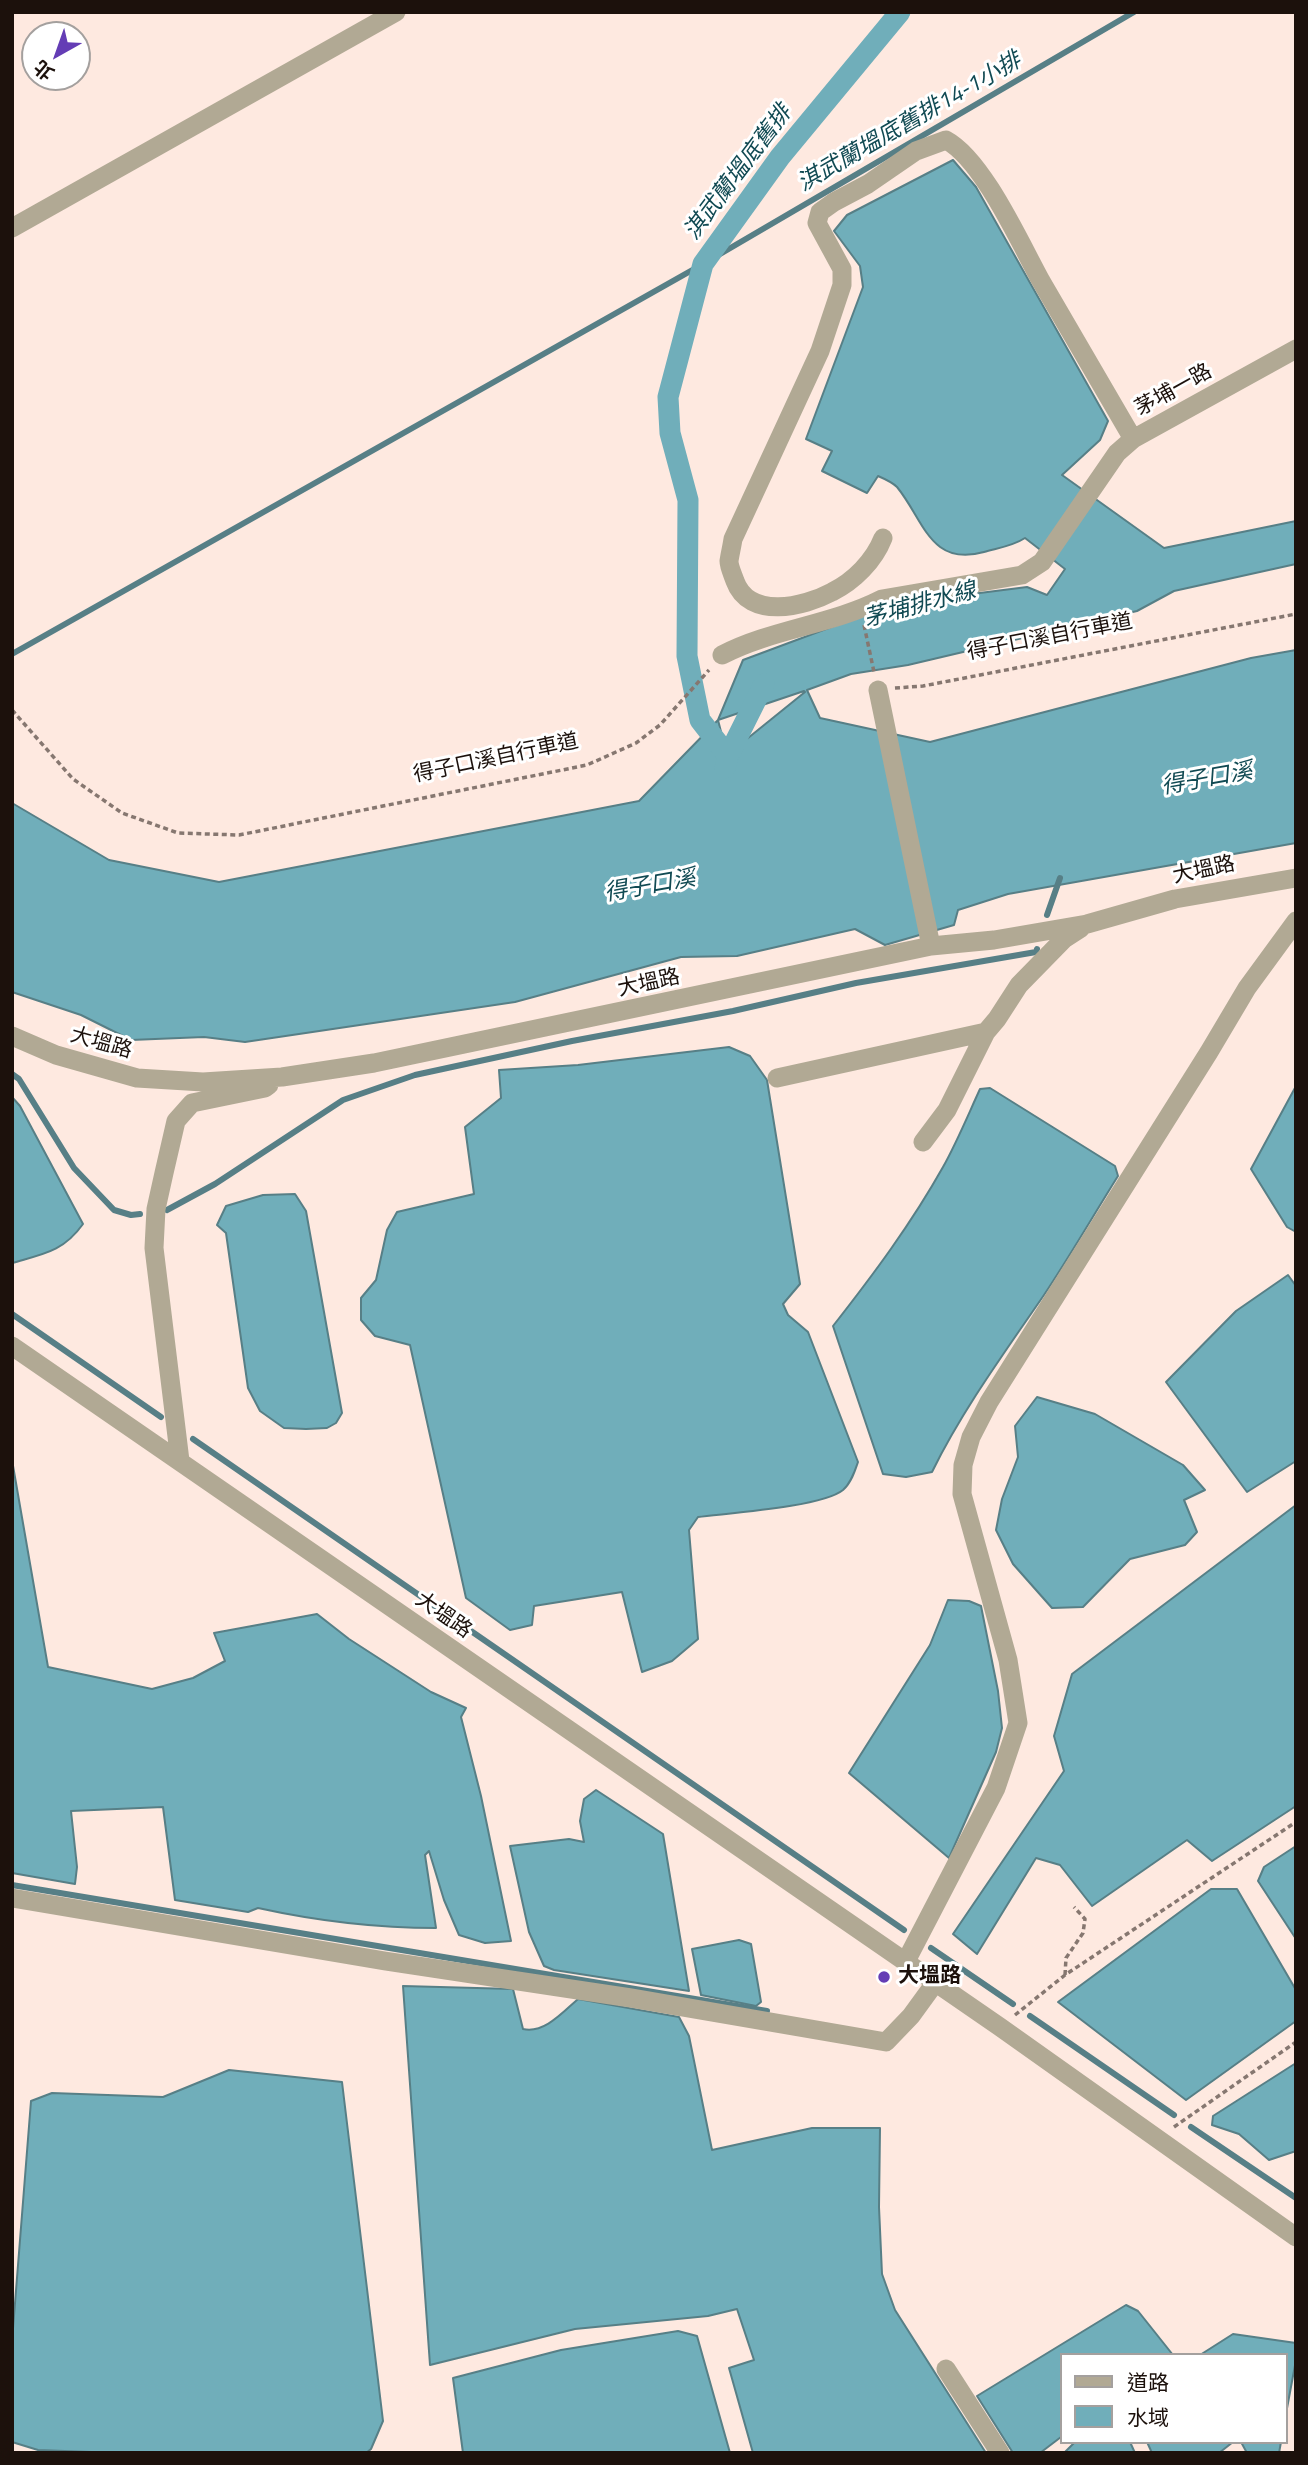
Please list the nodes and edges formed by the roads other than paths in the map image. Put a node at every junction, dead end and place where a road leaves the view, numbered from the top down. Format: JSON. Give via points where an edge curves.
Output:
{"nodes":[{"id":1,"x":396,"y":12,"type":"edge"},
{"id":2,"x":12,"y":228,"type":"edge"},
{"id":3,"x":1296,"y":349,"type":"edge"},
{"id":4,"x":1133,"y":439,"type":"junction"},
{"id":5,"x":883,"y":538,"type":"dead end"},
{"id":6,"x":722,"y":655,"type":"road end"},
{"id":7,"x":878,"y":690,"type":"road end"},
{"id":8,"x":1296,"y":878,"type":"edge"},
{"id":9,"x":1296,"y":921,"type":"edge"},
{"id":10,"x":1087,"y":924,"type":"junction"},
{"id":11,"x":931,"y":946,"type":"junction"},
{"id":12,"x":986,"y":1032,"type":"junction"},
{"id":13,"x":12,"y":1036,"type":"edge"},
{"id":14,"x":282,"y":1077,"type":"junction"},
{"id":15,"x":777,"y":1078,"type":"dead end"},
{"id":16,"x":923,"y":1142,"type":"dead end"},
{"id":17,"x":12,"y":1346,"type":"edge"},
{"id":18,"x":180,"y":1461,"type":"junction"},
{"id":19,"x":12,"y":1898,"type":"edge"},
{"id":20,"x":905,"y":1963,"type":"junction"},
{"id":21,"x":935,"y":1983,"type":"junction"},
{"id":22,"x":1296,"y":2237,"type":"edge"},
{"id":23,"x":946,"y":2369,"type":"dead end"},
{"id":24,"x":1000,"y":2453,"type":"edge"}],
"edges":[{"from":1,"to":2,"type":"street"},
{"from":3,"to":4,"type":"street","name":"茅埔一路"},
{"from":4,"to":5,"type":"street","via":[[972,163],[946,140],[916,151],[820,212],[817,223],[842,269],[842,285],[820,351],[733,539],[729,563],[738,590],[753,601],[771,607],[790,606],[842,585],[869,563]]},
{"from":4,"to":6,"type":"street","name":"茅埔一路","via":[[1117,453],[1042,562],[1022,575],[882,599]]},
{"from":7,"to":11,"type":"street"},
{"from":8,"to":10,"type":"street","name":"大塭路","via":[[1175,899]]},
{"from":9,"to":20,"type":"street","via":[[1247,988],[971,1437],[963,1465],[962,1494],[1008,1660],[1018,1723],[996,1788]]},
{"from":10,"to":11,"type":"street","name":"大塭路"},
{"from":10,"to":12,"type":"street","via":[[1064,939],[1019,985]]},
{"from":11,"to":14,"type":"street","name":"大塭路","via":[[374,1063]]},
{"from":12,"to":15,"type":"street"},
{"from":12,"to":16,"type":"street","via":[[947,1110]]},
{"from":13,"to":14,"type":"street","name":"大塭路","via":[[56,1055],[137,1077],[203,1082]]},
{"from":14,"to":18,"type":"street","via":[[265,1088],[192,1103],[176,1121],[156,1209],[154,1248]]},
{"from":17,"to":18,"type":"street","name":"大塭路"},
{"from":18,"to":20,"type":"street","name":"大塭路"},
{"from":19,"to":21,"type":"street","via":[[886,2042]]},
{"from":20,"to":21,"type":"street","name":"大塭路"},
{"from":21,"to":22,"type":"street","name":"大塭路"},
{"from":23,"to":24,"type":"street"}]}
